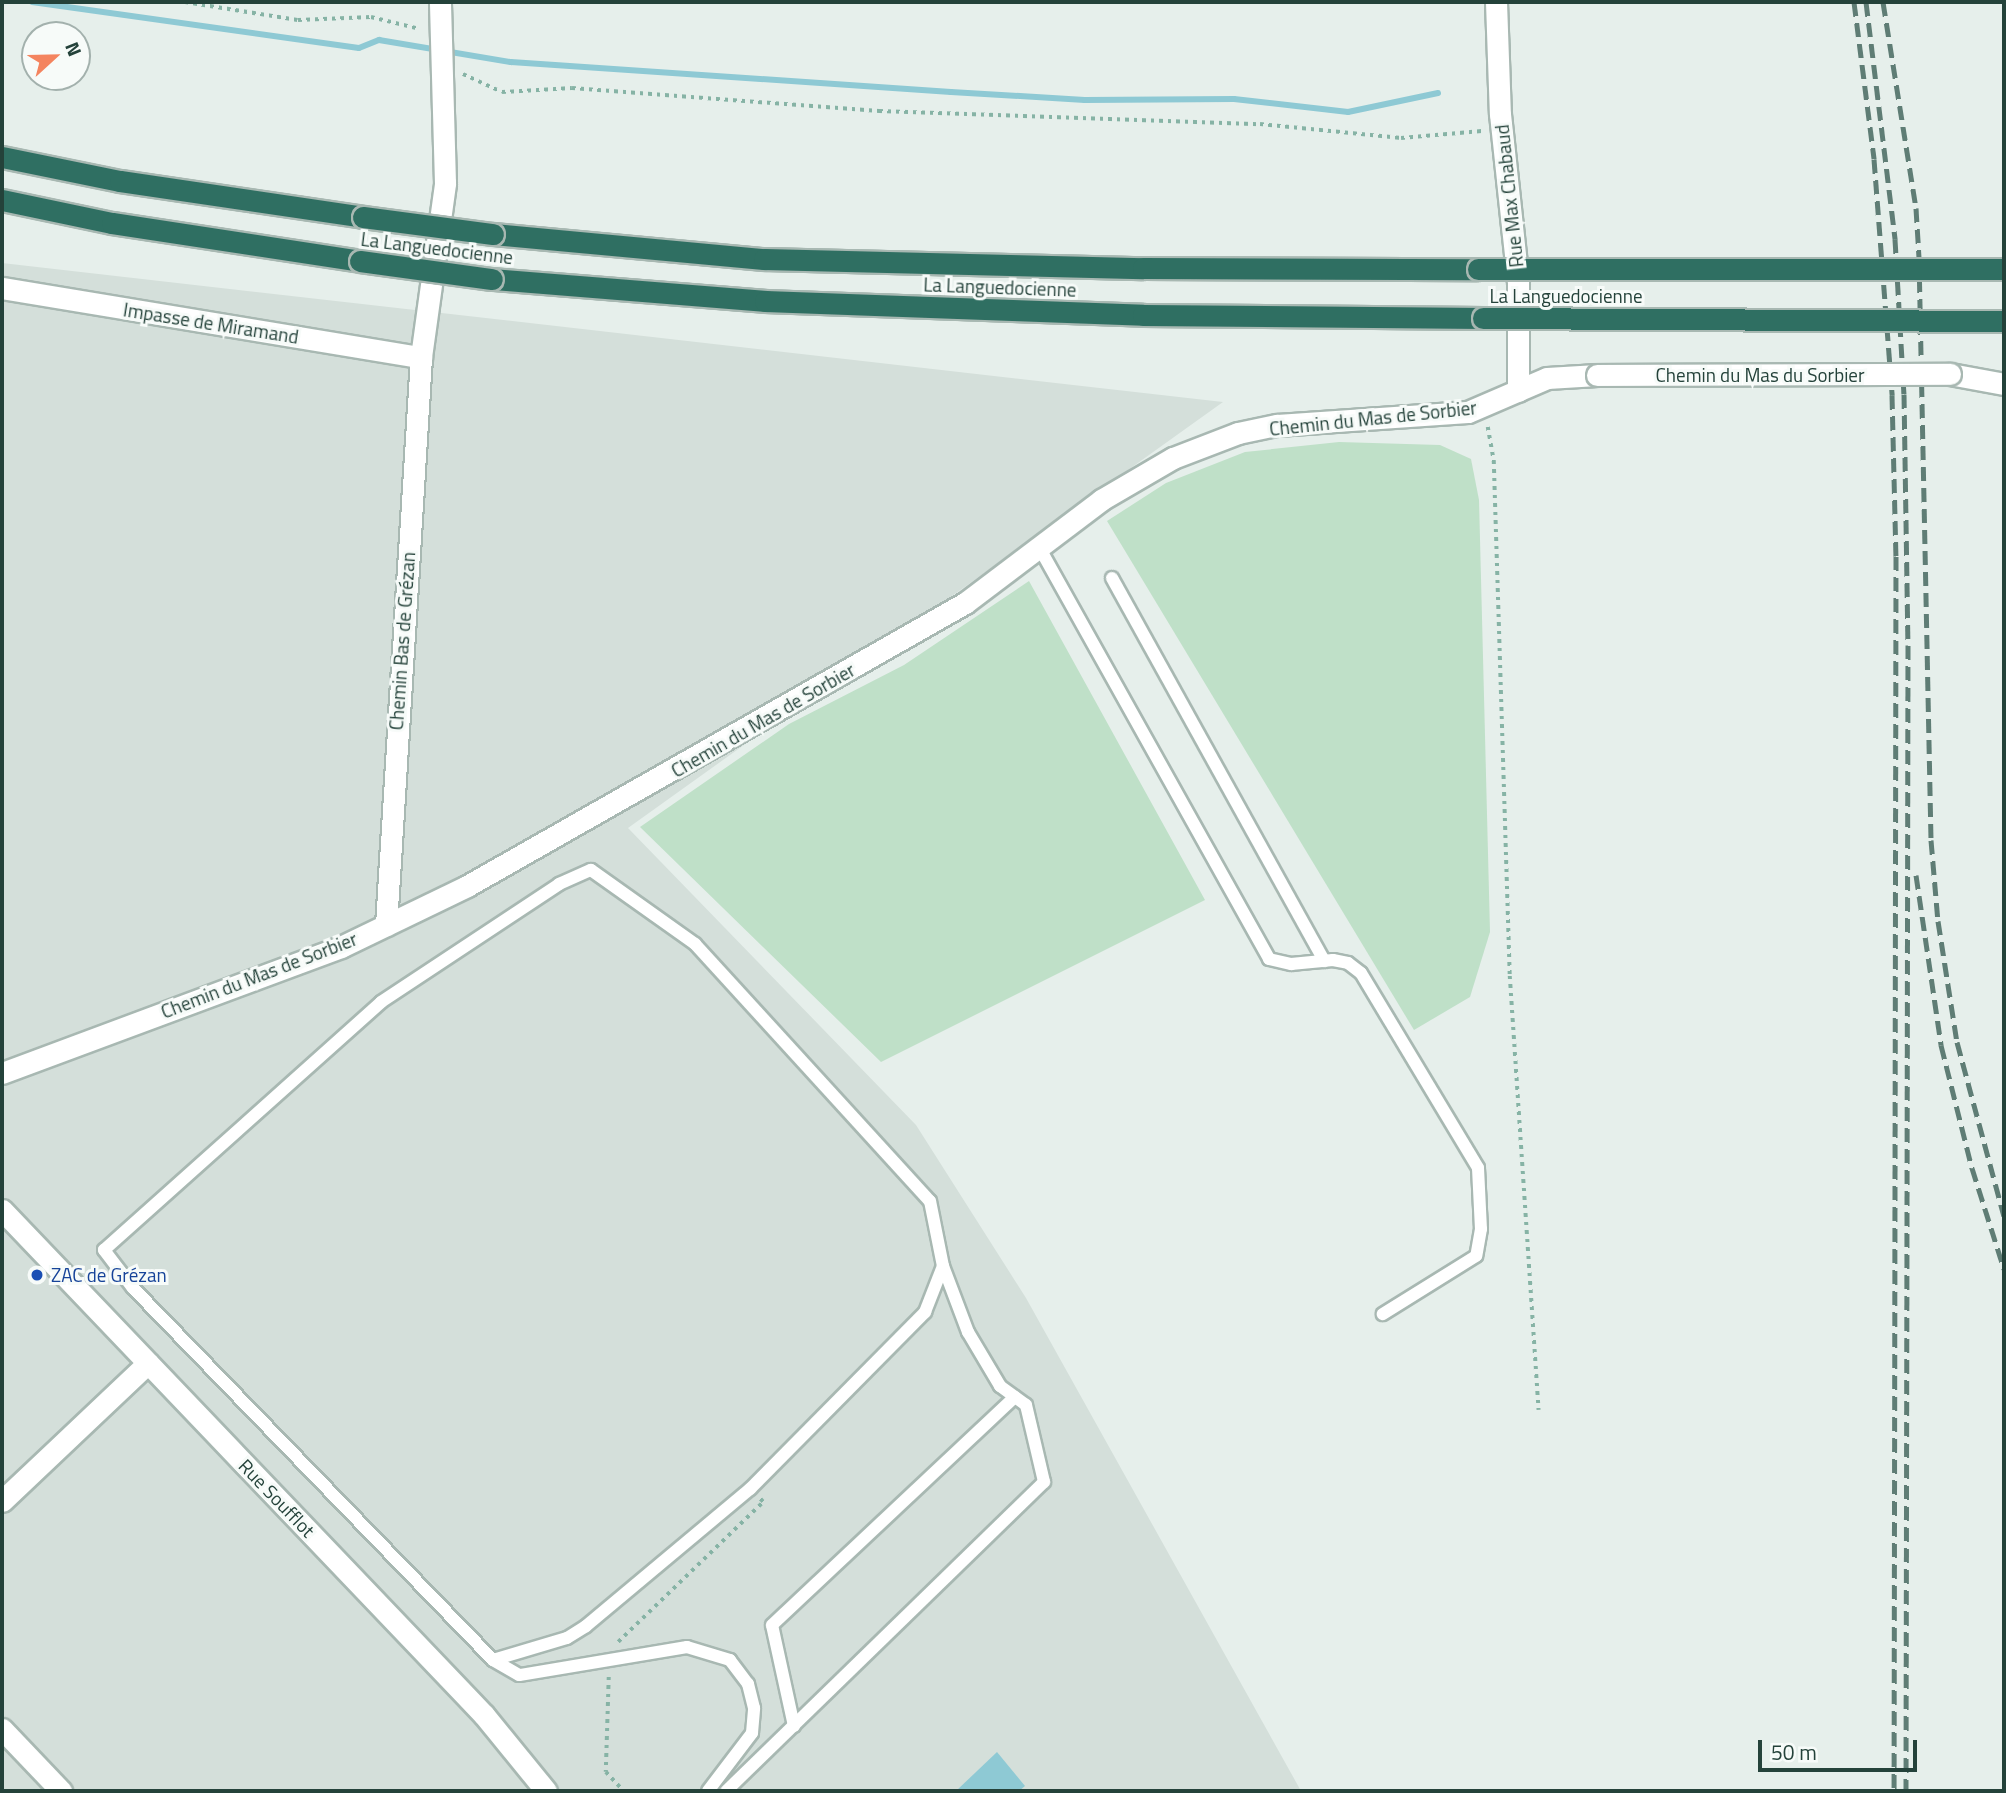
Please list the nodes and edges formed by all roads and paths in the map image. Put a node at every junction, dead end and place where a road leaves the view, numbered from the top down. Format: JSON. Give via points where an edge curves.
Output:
{"nodes":[{"id":1,"x":185,"y":2,"type":"edge"},
{"id":2,"x":440,"y":2,"type":"edge"},
{"id":3,"x":1496,"y":2,"type":"edge"},
{"id":4,"x":442,"y":35,"type":"junction"},
{"id":5,"x":443,"y":65,"type":"junction"},
{"id":6,"x":1501,"y":129,"type":"junction"},
{"id":7,"x":2,"y":157,"type":"edge"},
{"id":8,"x":2,"y":200,"type":"edge"},
{"id":9,"x":2004,"y":269,"type":"edge"},
{"id":10,"x":2,"y":288,"type":"edge"},
{"id":11,"x":2004,"y":321,"type":"edge"},
{"id":12,"x":421,"y":358,"type":"junction"},
{"id":13,"x":2004,"y":384,"type":"edge"},
{"id":14,"x":1518,"y":391,"type":"junction"},
{"id":15,"x":1484,"y":408,"type":"junction"},
{"id":16,"x":1039,"y":547,"type":"junction"},
{"id":17,"x":1112,"y":578,"type":"dead end"},
{"id":18,"x":386,"y":925,"type":"junction"},
{"id":19,"x":1324,"y":961,"type":"junction"},
{"id":20,"x":2,"y":1073,"type":"edge"},
{"id":21,"x":2,"y":1210,"type":"edge"},
{"id":22,"x":943,"y":1266,"type":"junction"},
{"id":23,"x":1383,"y":1314,"type":"dead end"},
{"id":24,"x":148,"y":1363,"type":"junction"},
{"id":25,"x":1015,"y":1397,"type":"junction"},
{"id":26,"x":1539,"y":1410,"type":"dead end"},
{"id":27,"x":759,"y":1498,"type":"dead end"},
{"id":28,"x":2,"y":1501,"type":"edge"},
{"id":29,"x":610,"y":1651,"type":"dead end"},
{"id":30,"x":493,"y":1660,"type":"junction"},
{"id":31,"x":609,"y":1676,"type":"dead end"},
{"id":32,"x":794,"y":1726,"type":"junction"},
{"id":33,"x":2,"y":1729,"type":"edge"},
{"id":34,"x":61,"y":1791,"type":"edge"},
{"id":35,"x":546,"y":1791,"type":"edge"},
{"id":36,"x":624,"y":1791,"type":"edge"},
{"id":37,"x":708,"y":1791,"type":"edge"},
{"id":38,"x":726,"y":1791,"type":"edge"}],
"edges":[{"from":1,"to":4,"type":"path","via":[[298,20],[371,17]]},
{"from":2,"to":4,"type":"street","name":"Chemin Bas de Grézan"},
{"from":3,"to":6,"type":"street","name":"Rue Max Chabaud"},
{"from":4,"to":5,"type":"street","name":"Chemin Bas de Grézan"},
{"from":5,"to":6,"type":"path","via":[[502,92],[572,88],[879,111],[1260,124],[1401,138]]},
{"from":5,"to":12,"type":"street","name":"Chemin Bas de Grézan","via":[[445,183]]},
{"from":6,"to":14,"type":"street","name":"Rue Max Chabaud","via":[[1518,282]]},
{"from":7,"to":9,"type":"highway","name":"La Languedocienne","bridge":true,"via":[[120,181],[363,218],[764,258],[1143,268]]},
{"from":8,"to":11,"type":"highway","name":"La Languedocienne","bridge":true,"via":[[112,223],[492,279],[765,301],[1143,315]]},
{"from":10,"to":12,"type":"street","name":"Impasse de Miramand"},
{"from":12,"to":18,"type":"street","name":"Chemin Bas de Grézan"},
{"from":13,"to":14,"type":"street","name":"Chemin du Mas du Sorbier","bridge":true,"via":[[1950,374],[1597,375],[1548,378]]},
{"from":14,"to":15,"type":"street","name":"Chemin du Mas de Sorbier"},
{"from":15,"to":16,"type":"street","name":"Chemin du Mas de Sorbier","via":[[1339,418],[1238,433],[1136,478]]},
{"from":15,"to":26,"type":"path","via":[[1494,461],[1510,976]]},
{"from":16,"to":18,"type":"street","name":"Chemin du Mas de Sorbier","via":[[965,603],[883,652],[527,854]]},
{"from":16,"to":19,"type":"lane","via":[[1269,959],[1291,964]]},
{"from":17,"to":19,"type":"lane"},
{"from":18,"to":20,"type":"street","name":"Chemin du Mas de Sorbier","via":[[275,973],[121,1025]]},
{"from":19,"to":23,"type":"lane","via":[[1348,963],[1361,973],[1478,1168],[1481,1229],[1476,1256]]},
{"from":21,"to":24,"type":"street","name":"Rue Soufflot"},
{"from":22,"to":25,"type":"lane","via":[[968,1332],[1000,1386]]},
{"from":22,"to":30,"type":"lane","via":[[925,1312],[750,1489],[586,1626],[566,1639]]},
{"from":22,"to":30,"type":"lane","via":[[930,1201],[695,944],[591,870],[559,884],[381,1002],[104,1250],[133,1288]]},
{"from":24,"to":28,"type":"street"},
{"from":24,"to":35,"type":"street","name":"Rue Soufflot","via":[[484,1715]]},
{"from":25,"to":32,"type":"lane","via":[[772,1625]]},
{"from":25,"to":32,"type":"lane","via":[[1026,1405],[1044,1482]]},
{"from":27,"to":29,"type":"path","via":[[763,1502]]},
{"from":30,"to":37,"type":"lane","via":[[519,1675],[687,1647],[730,1660],[748,1684],[754,1708],[752,1733]]},
{"from":31,"to":36,"type":"path","via":[[606,1772]]},
{"from":32,"to":38,"type":"lane"},
{"from":33,"to":34,"type":"street"}]}
